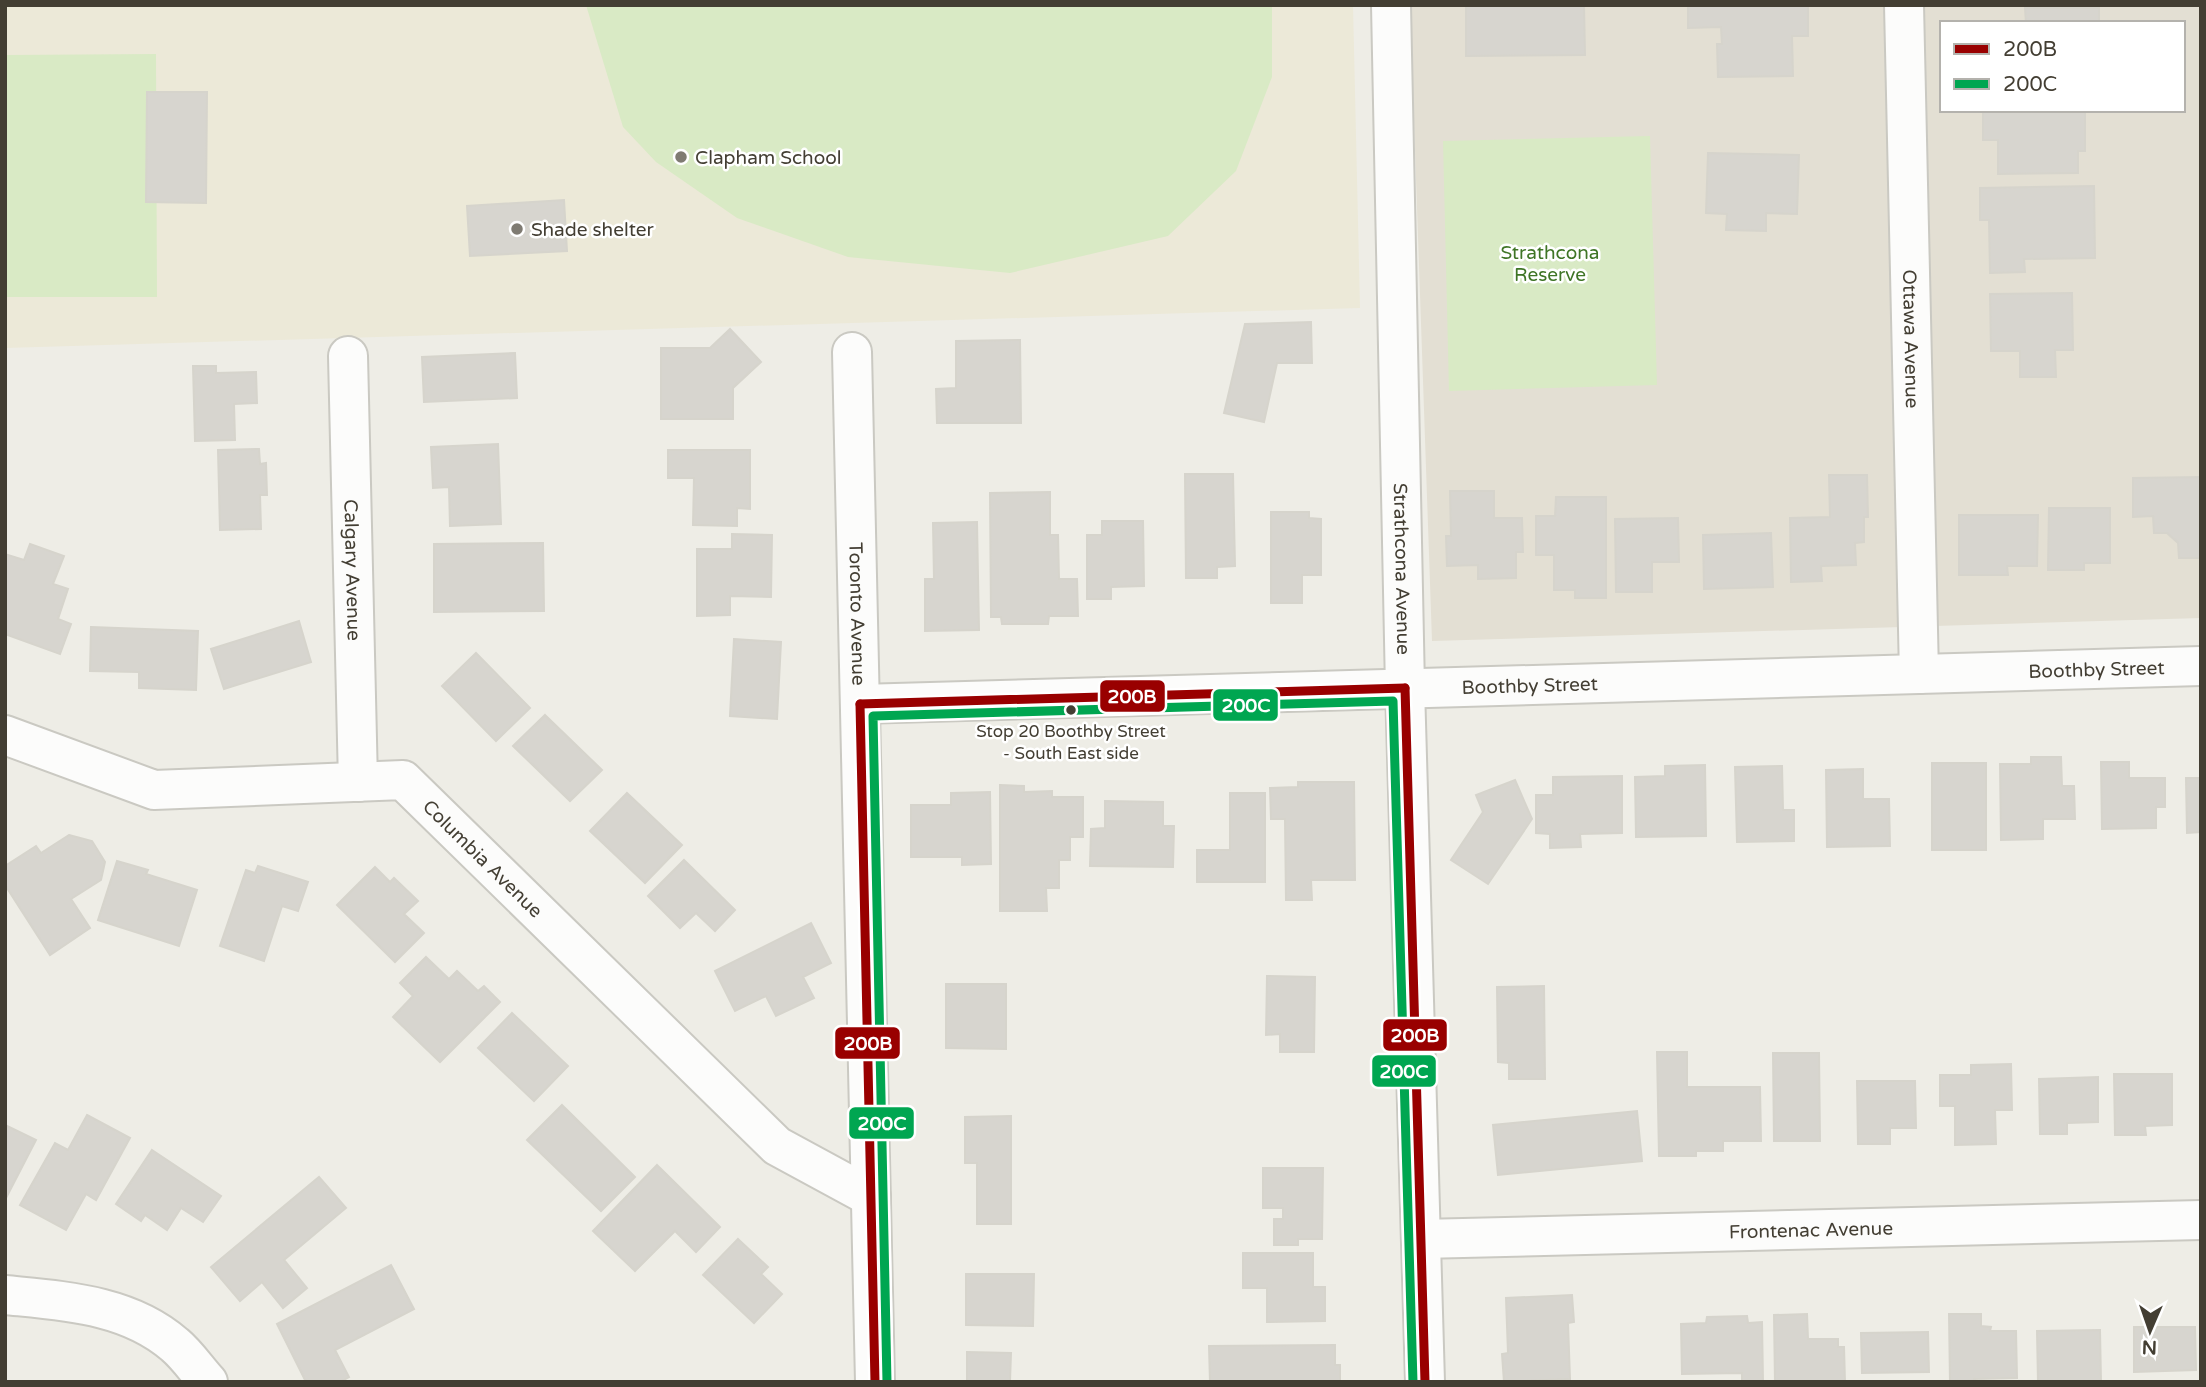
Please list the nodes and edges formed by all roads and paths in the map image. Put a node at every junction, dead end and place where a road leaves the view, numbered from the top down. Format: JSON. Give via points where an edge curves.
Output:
{"nodes":[{"id":1,"x":1391,"y":5,"type":"edge"},
{"id":2,"x":1904,"y":5,"type":"edge"},
{"id":3,"x":852,"y":352,"type":"dead end"},
{"id":4,"x":348,"y":356,"type":"dead end"},
{"id":5,"x":2201,"y":666,"type":"edge"},
{"id":6,"x":1919,"y":674,"type":"junction"},
{"id":7,"x":1405,"y":688,"type":"junction"},
{"id":8,"x":860,"y":704,"type":"junction"},
{"id":9,"x":5,"y":735,"type":"edge"},
{"id":10,"x":358,"y":782,"type":"junction"},
{"id":11,"x":871,"y":1197,"type":"junction"},
{"id":12,"x":2201,"y":1220,"type":"edge"},
{"id":13,"x":1421,"y":1239,"type":"junction"},
{"id":14,"x":5,"y":1296,"type":"edge"},
{"id":15,"x":208,"y":1382,"type":"edge"},
{"id":16,"x":876,"y":1382,"type":"edge"},
{"id":17,"x":1425,"y":1382,"type":"edge"}],
"edges":[{"from":1,"to":7,"type":"street","name":"Strathcona Avenue"},
{"from":2,"to":6,"type":"street","name":"Ottawa Avenue"},
{"from":3,"to":8,"type":"street","name":"Toronto Avenue"},
{"from":4,"to":10,"type":"street","name":"Calgary Avenue"},
{"from":5,"to":6,"type":"street","name":"Boothby Street"},
{"from":6,"to":7,"type":"street","name":"Boothby Street"},
{"from":7,"to":8,"type":"street","name":"Boothby Street"},
{"from":7,"to":13,"type":"street","name":"Strathcona Avenue"},
{"from":8,"to":11,"type":"street","name":"Toronto Avenue"},
{"from":9,"to":10,"type":"street","name":"Columbia Avenue","via":[[154,790]]},
{"from":10,"to":11,"type":"street","name":"Columbia Avenue","via":[[403,780],[777,1146]]},
{"from":11,"to":16,"type":"street","name":"Toronto Avenue"},
{"from":12,"to":13,"type":"street","name":"Frontenac Avenue"},
{"from":13,"to":17,"type":"street","name":"Strathcona Avenue"},
{"from":14,"to":15,"type":"street","via":[[85,1304],[140,1322],[176,1345]]}]}
